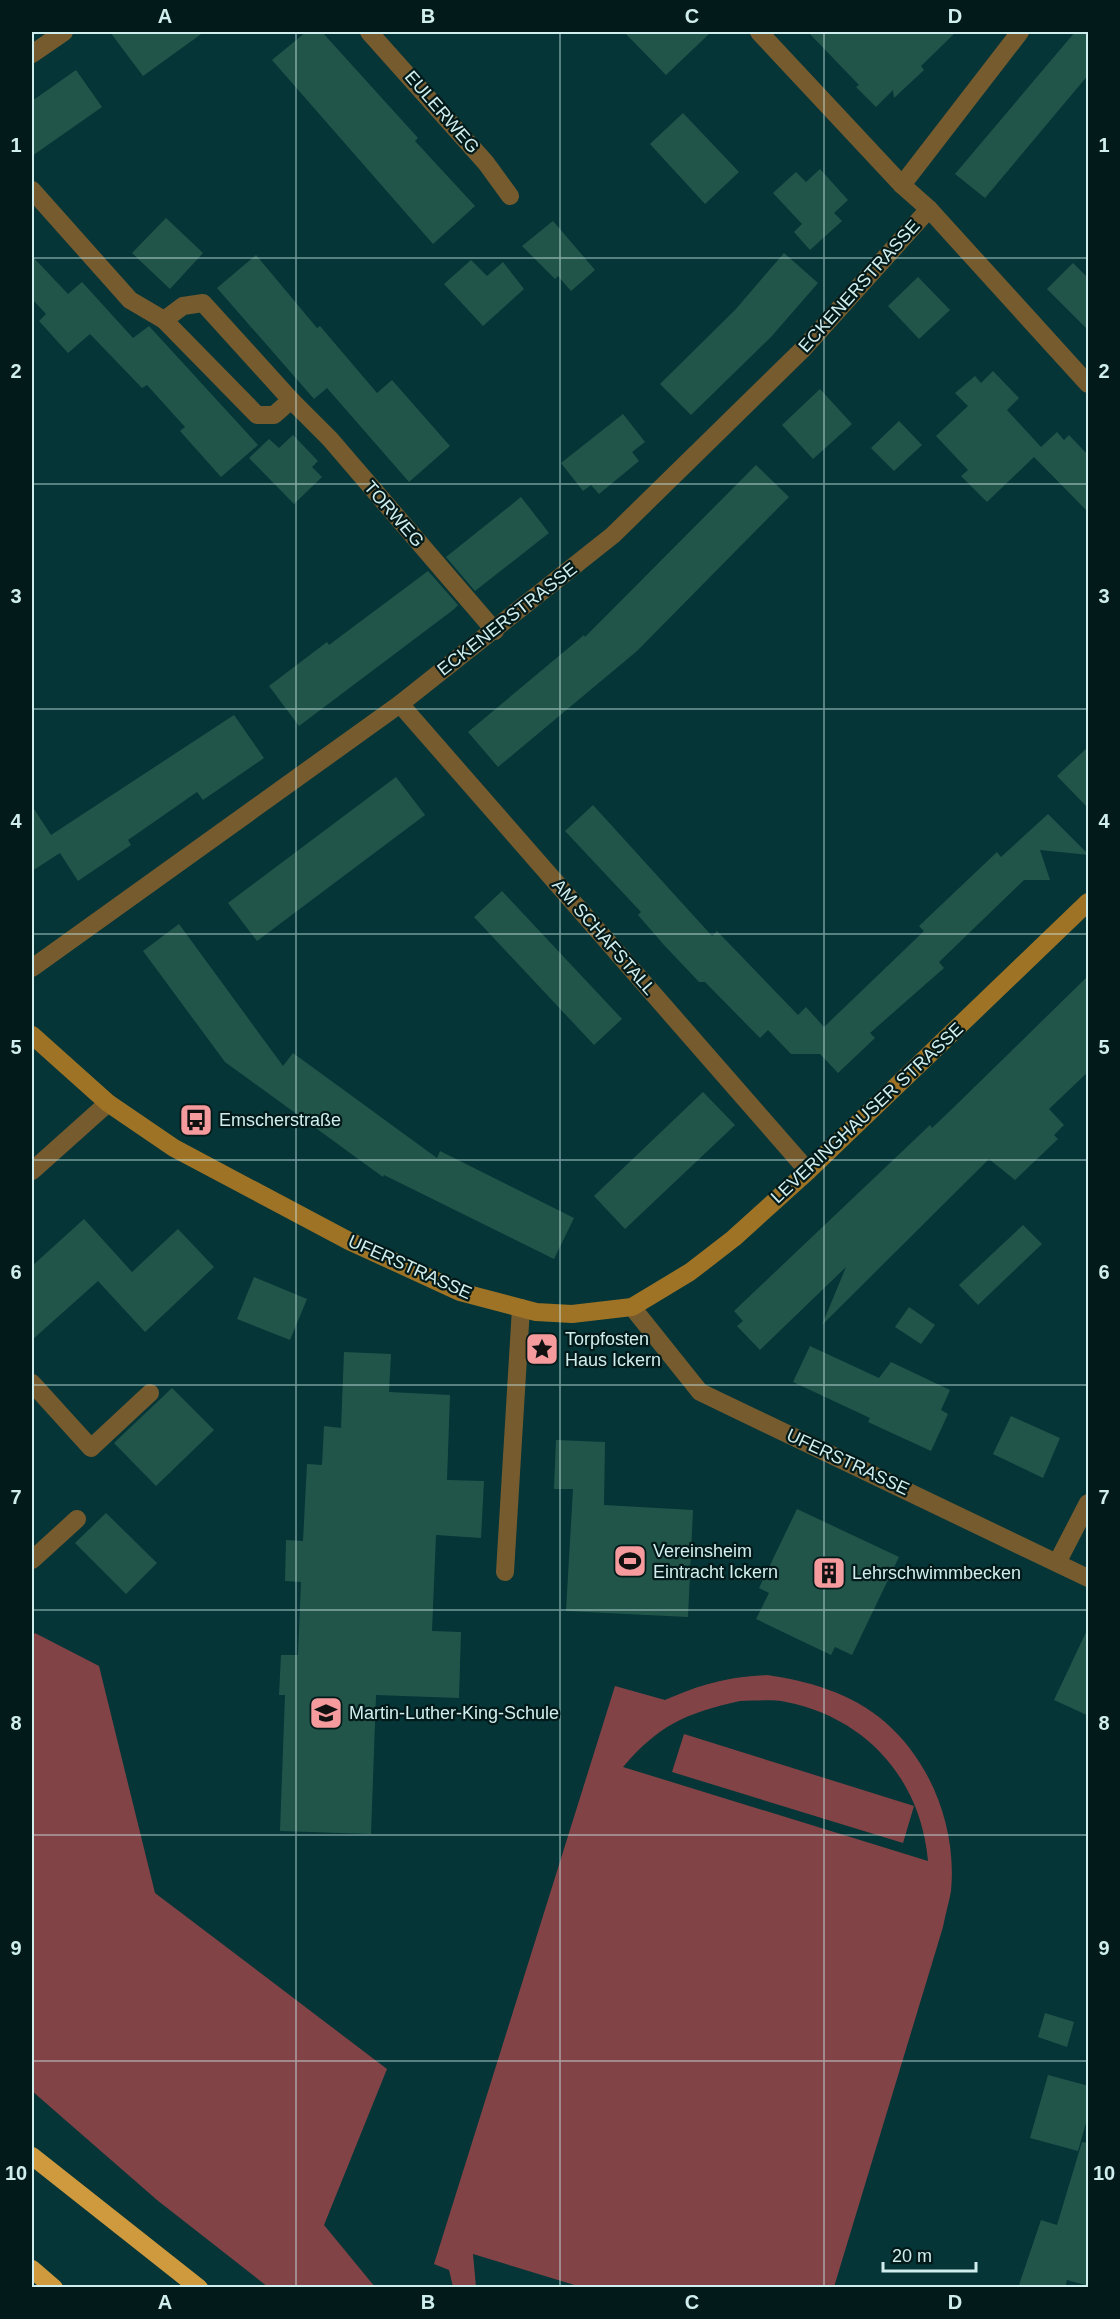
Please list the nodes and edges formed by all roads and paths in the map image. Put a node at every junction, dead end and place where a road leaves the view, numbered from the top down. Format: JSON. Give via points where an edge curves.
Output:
{"nodes":[{"id":1,"x":64,"y":32,"type":"edge"},
{"id":2,"x":369,"y":32,"type":"edge"},
{"id":3,"x":759,"y":32,"type":"edge"},
{"id":4,"x":1020,"y":32,"type":"edge"},
{"id":5,"x":32,"y":54,"type":"edge"},
{"id":6,"x":902,"y":185,"type":"junction"},
{"id":7,"x":32,"y":190,"type":"edge"},
{"id":8,"x":510,"y":196,"type":"dead end"},
{"id":9,"x":929,"y":209,"type":"junction"},
{"id":10,"x":164,"y":320,"type":"junction"},
{"id":11,"x":1089,"y":384,"type":"edge"},
{"id":12,"x":291,"y":400,"type":"junction"},
{"id":13,"x":495,"y":631,"type":"junction"},
{"id":14,"x":400,"y":704,"type":"junction"},
{"id":15,"x":1089,"y":902,"type":"edge"},
{"id":16,"x":32,"y":968,"type":"edge"},
{"id":17,"x":32,"y":1035,"type":"edge"},
{"id":18,"x":108,"y":1103,"type":"junction"},
{"id":19,"x":32,"y":1171,"type":"edge"},
{"id":20,"x":808,"y":1171,"type":"junction"},
{"id":21,"x":632,"y":1307,"type":"junction"},
{"id":22,"x":520,"y":1308,"type":"junction"},
{"id":23,"x":32,"y":1383,"type":"edge"},
{"id":24,"x":150,"y":1393,"type":"dead end"},
{"id":25,"x":1089,"y":1503,"type":"edge"},
{"id":26,"x":77,"y":1519,"type":"dead end"},
{"id":27,"x":32,"y":1560,"type":"edge"},
{"id":28,"x":1058,"y":1561,"type":"junction"},
{"id":29,"x":505,"y":1572,"type":"dead end"},
{"id":30,"x":1089,"y":1578,"type":"edge"},
{"id":31,"x":32,"y":2156,"type":"edge"},
{"id":32,"x":32,"y":2270,"type":"edge"},
{"id":33,"x":54,"y":2288,"type":"edge"},
{"id":34,"x":199,"y":2288,"type":"edge"}],
"edges":[{"from":1,"to":5,"type":"street"},
{"from":2,"to":8,"type":"street","name":"EULERWEG","via":[[486,163]]},
{"from":3,"to":6,"type":"street"},
{"from":4,"to":6,"type":"street"},
{"from":6,"to":9,"type":"street"},
{"from":7,"to":10,"type":"street","via":[[130,300]]},
{"from":9,"to":11,"type":"street"},
{"from":9,"to":13,"type":"street","name":"ECKENERSTRASSE","via":[[803,349],[613,535]]},
{"from":10,"to":12,"type":"street","via":[[257,415],[274,415]]},
{"from":10,"to":12,"type":"street","name":"TORWEG","via":[[183,306],[203,303]]},
{"from":12,"to":13,"type":"street","name":"TORWEG","via":[[330,439]]},
{"from":13,"to":14,"type":"street","name":"ECKENERSTRASSE"},
{"from":14,"to":16,"type":"street","name":"ECKENERSTRASSE"},
{"from":14,"to":20,"type":"street","name":"AM SCHAFSTALL"},
{"from":15,"to":20,"type":"main road","name":"LEVERINGHAUSER STRASSE"},
{"from":17,"to":18,"type":"main road","name":"UFERSTRASSE"},
{"from":18,"to":19,"type":"street"},
{"from":18,"to":22,"type":"main road","name":"UFERSTRASSE","via":[[174,1148],[349,1241],[460,1292]]},
{"from":20,"to":21,"type":"main road","name":"LEVERINGHAUSER STRASSE","via":[[708,1258]]},
{"from":21,"to":22,"type":"main road","name":"UFERSTRASSE","via":[[572,1314]]},
{"from":21,"to":28,"type":"street","name":"UFERSTRASSE","via":[[700,1392]]},
{"from":22,"to":29,"type":"street"},
{"from":23,"to":24,"type":"street","via":[[91,1448]]},
{"from":25,"to":28,"type":"street"},
{"from":26,"to":27,"type":"street"},
{"from":28,"to":30,"type":"street","name":"UFERSTRASSE"},
{"from":31,"to":34,"type":"highway"},
{"from":32,"to":33,"type":"highway"}]}
